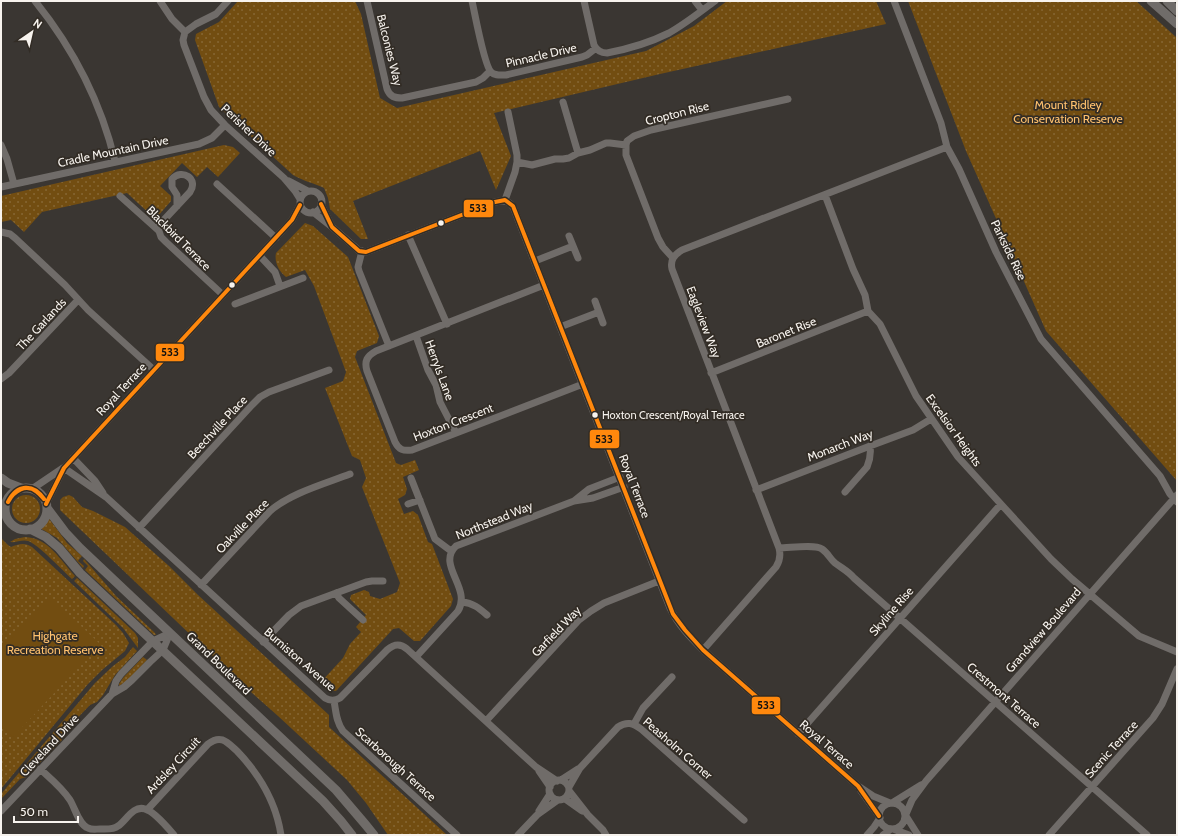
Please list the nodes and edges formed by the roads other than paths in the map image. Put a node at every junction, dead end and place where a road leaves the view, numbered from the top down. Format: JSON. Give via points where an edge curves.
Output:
{"nodes":[{"id":1,"x":35,"y":1,"type":"edge"},
{"id":2,"x":160,"y":1,"type":"edge"},
{"id":3,"x":228,"y":1,"type":"edge"},
{"id":4,"x":367,"y":1,"type":"edge"},
{"id":5,"x":472,"y":1,"type":"edge"},
{"id":6,"x":584,"y":1,"type":"edge"},
{"id":7,"x":695,"y":1,"type":"edge"},
{"id":8,"x":715,"y":1,"type":"edge"},
{"id":9,"x":894,"y":1,"type":"edge"},
{"id":10,"x":1151,"y":1,"type":"edge"},
{"id":11,"x":1167,"y":1,"type":"edge"},
{"id":12,"x":702,"y":10,"type":"junction"},
{"id":13,"x":1177,"y":11,"type":"edge"},
{"id":14,"x":1177,"y":24,"type":"edge"},
{"id":15,"x":185,"y":32,"type":"junction"},
{"id":16,"x":596,"y":48,"type":"junction"},
{"id":17,"x":490,"y":71,"type":"junction"},
{"id":18,"x":788,"y":98,"type":"dead end"},
{"id":19,"x":563,"y":102,"type":"dead end"},
{"id":20,"x":508,"y":112,"type":"dead end"},
{"id":21,"x":225,"y":125,"type":"junction"},
{"id":22,"x":1,"y":145,"type":"edge"},
{"id":23,"x":626,"y":145,"type":"junction"},
{"id":24,"x":947,"y":147,"type":"junction"},
{"id":25,"x":578,"y":153,"type":"junction"},
{"id":26,"x":115,"y":162,"type":"junction"},
{"id":27,"x":517,"y":162,"type":"junction"},
{"id":28,"x":284,"y":178,"type":"junction"},
{"id":29,"x":14,"y":184,"type":"junction"},
{"id":30,"x":217,"y":184,"type":"dead end"},
{"id":31,"x":1,"y":187,"type":"edge"},
{"id":32,"x":308,"y":191,"type":"junction"},
{"id":33,"x":824,"y":195,"type":"junction"},
{"id":34,"x":120,"y":196,"type":"dead end"},
{"id":35,"x":505,"y":200,"type":"junction"},
{"id":36,"x":300,"y":202,"type":"junction"},
{"id":37,"x":321,"y":204,"type":"junction"},
{"id":38,"x":177,"y":206,"type":"dead end"},
{"id":39,"x":310,"y":212,"type":"junction"},
{"id":40,"x":292,"y":220,"type":"junction"},
{"id":41,"x":332,"y":227,"type":"junction"},
{"id":42,"x":159,"y":231,"type":"junction"},
{"id":43,"x":1,"y":232,"type":"edge"},
{"id":44,"x":408,"y":235,"type":"junction"},
{"id":45,"x":569,"y":236,"type":"dead end"},
{"id":46,"x":276,"y":238,"type":"junction"},
{"id":47,"x":573,"y":246,"type":"junction"},
{"id":48,"x":362,"y":251,"type":"junction"},
{"id":49,"x":260,"y":256,"type":"junction"},
{"id":50,"x":578,"y":258,"type":"dead end"},
{"id":51,"x":673,"y":258,"type":"junction"},
{"id":52,"x":535,"y":261,"type":"junction"},
{"id":53,"x":303,"y":278,"type":"dead end"},
{"id":54,"x":544,"y":285,"type":"junction"},
{"id":55,"x":280,"y":286,"type":"junction"},
{"id":56,"x":223,"y":295,"type":"junction"},
{"id":57,"x":78,"y":300,"type":"junction"},
{"id":58,"x":595,"y":302,"type":"dead end"},
{"id":59,"x":235,"y":304,"type":"dead end"},
{"id":60,"x":868,"y":311,"type":"junction"},
{"id":61,"x":599,"y":312,"type":"junction"},
{"id":62,"x":603,"y":323,"type":"dead end"},
{"id":63,"x":447,"y":324,"type":"junction"},
{"id":64,"x":560,"y":327,"type":"junction"},
{"id":65,"x":416,"y":336,"type":"junction"},
{"id":66,"x":389,"y":346,"type":"junction"},
{"id":67,"x":154,"y":370,"type":"junction"},
{"id":68,"x":329,"y":370,"type":"dead end"},
{"id":69,"x":712,"y":373,"type":"junction"},
{"id":70,"x":1,"y":379,"type":"edge"},
{"id":71,"x":583,"y":384,"type":"junction"},
{"id":72,"x":932,"y":419,"type":"junction"},
{"id":73,"x":456,"y":433,"type":"junction"},
{"id":74,"x":870,"y":446,"type":"junction"},
{"id":75,"x":73,"y":458,"type":"junction"},
{"id":76,"x":64,"y":468,"type":"junction"},
{"id":77,"x":350,"y":474,"type":"dead end"},
{"id":78,"x":620,"y":477,"type":"junction"},
{"id":79,"x":1,"y":478,"type":"edge"},
{"id":80,"x":411,"y":478,"type":"dead end"},
{"id":81,"x":21,"y":488,"type":"junction"},
{"id":82,"x":624,"y":488,"type":"junction"},
{"id":83,"x":32,"y":489,"type":"junction"},
{"id":84,"x":756,"y":490,"type":"junction"},
{"id":85,"x":845,"y":492,"type":"dead end"},
{"id":86,"x":106,"y":497,"type":"junction"},
{"id":87,"x":1176,"y":497,"type":"edge"},
{"id":88,"x":420,"y":500,"type":"junction"},
{"id":89,"x":574,"y":501,"type":"junction"},
{"id":90,"x":408,"y":504,"type":"dead end"},
{"id":91,"x":1001,"y":504,"type":"junction"},
{"id":92,"x":46,"y":506,"type":"junction"},
{"id":93,"x":3,"y":508,"type":"edge"},
{"id":94,"x":139,"y":528,"type":"junction"},
{"id":95,"x":30,"y":529,"type":"junction"},
{"id":96,"x":779,"y":548,"type":"junction"},
{"id":97,"x":451,"y":551,"type":"junction"},
{"id":98,"x":660,"y":581,"type":"junction"},
{"id":99,"x":383,"y":582,"type":"dead end"},
{"id":100,"x":201,"y":585,"type":"junction"},
{"id":101,"x":336,"y":592,"type":"junction"},
{"id":102,"x":1089,"y":594,"type":"junction"},
{"id":103,"x":462,"y":602,"type":"junction"},
{"id":104,"x":487,"y":615,"type":"dead end"},
{"id":105,"x":899,"y":618,"type":"junction"},
{"id":106,"x":363,"y":620,"type":"dead end"},
{"id":107,"x":170,"y":633,"type":"junction"},
{"id":108,"x":153,"y":641,"type":"junction"},
{"id":109,"x":264,"y":642,"type":"junction"},
{"id":110,"x":163,"y":650,"type":"junction"},
{"id":111,"x":703,"y":650,"type":"junction"},
{"id":112,"x":1177,"y":652,"type":"edge"},
{"id":113,"x":416,"y":657,"type":"junction"},
{"id":114,"x":1177,"y":669,"type":"edge"},
{"id":115,"x":672,"y":677,"type":"dead end"},
{"id":116,"x":112,"y":694,"type":"junction"},
{"id":117,"x":334,"y":701,"type":"junction"},
{"id":118,"x":995,"y":702,"type":"junction"},
{"id":119,"x":486,"y":721,"type":"junction"},
{"id":120,"x":634,"y":724,"type":"junction"},
{"id":121,"x":798,"y":734,"type":"junction"},
{"id":122,"x":536,"y":767,"type":"junction"},
{"id":123,"x":580,"y":768,"type":"junction"},
{"id":124,"x":40,"y":769,"type":"junction"},
{"id":125,"x":559,"y":780,"type":"junction"},
{"id":126,"x":926,"y":781,"type":"junction"},
{"id":127,"x":858,"y":786,"type":"junction"},
{"id":128,"x":1092,"y":787,"type":"junction"},
{"id":129,"x":550,"y":790,"type":"junction"},
{"id":130,"x":569,"y":790,"type":"junction"},
{"id":131,"x":561,"y":800,"type":"junction"},
{"id":132,"x":891,"y":803,"type":"junction"},
{"id":133,"x":147,"y":810,"type":"junction"},
{"id":134,"x":1,"y":811,"type":"edge"},
{"id":135,"x":537,"y":815,"type":"junction"},
{"id":136,"x":906,"y":815,"type":"junction"},
{"id":137,"x":588,"y":816,"type":"junction"},
{"id":138,"x":879,"y":817,"type":"junction"},
{"id":139,"x":744,"y":820,"type":"dead end"},
{"id":140,"x":892,"y":829,"type":"junction"},
{"id":141,"x":88,"y":832,"type":"edge"},
{"id":142,"x":174,"y":835,"type":"edge"},
{"id":143,"x":281,"y":835,"type":"edge"},
{"id":144,"x":352,"y":835,"type":"edge"},
{"id":145,"x":374,"y":835,"type":"edge"},
{"id":146,"x":458,"y":835,"type":"edge"},
{"id":147,"x":518,"y":835,"type":"edge"},
{"id":148,"x":606,"y":835,"type":"edge"},
{"id":149,"x":866,"y":835,"type":"edge"},
{"id":150,"x":882,"y":835,"type":"edge"},
{"id":151,"x":909,"y":835,"type":"edge"},
{"id":152,"x":918,"y":835,"type":"edge"},
{"id":153,"x":1049,"y":835,"type":"edge"},
{"id":154,"x":1147,"y":835,"type":"edge"}],
"edges":[{"from":1,"to":26,"type":"street","via":[[66,46],[86,82],[106,130]]},
{"from":2,"to":15,"type":"street"},
{"from":3,"to":15,"type":"street","via":[[216,14]]},
{"from":4,"to":17,"type":"street","name":"Balconies Way","via":[[387,89],[391,96],[402,98],[476,82]]},
{"from":5,"to":17,"type":"street","name":"Pinnacle Drive","via":[[485,60]]},
{"from":6,"to":16,"type":"street"},
{"from":7,"to":12,"type":"street"},
{"from":8,"to":12,"type":"street"},
{"from":9,"to":24,"type":"street","name":"Parkside Rise","via":[[941,123]]},
{"from":10,"to":14,"type":"street"},
{"from":11,"to":13,"type":"street"},
{"from":12,"to":16,"type":"street","via":[[668,33],[647,42],[607,53]]},
{"from":15,"to":21,"type":"street","name":"Perisher Drive","via":[[184,45],[204,97],[211,110]]},
{"from":16,"to":17,"type":"street","name":"Pinnacle Drive","via":[[582,57],[506,75],[496,75]]},
{"from":18,"to":23,"type":"street","name":"Cropton Rise","via":[[657,128],[634,136]]},
{"from":19,"to":25,"type":"street"},
{"from":20,"to":27,"type":"street"},
{"from":21,"to":26,"type":"street","name":"Cradle Mountain Drive","via":[[212,138],[199,144]]},
{"from":21,"to":28,"type":"street","name":"Perisher Drive"},
{"from":22,"to":29,"type":"street"},
{"from":23,"to":25,"type":"street","via":[[606,143]]},
{"from":23,"to":51,"type":"street","via":[[626,155],[660,243]]},
{"from":24,"to":33,"type":"street"},
{"from":24,"to":87,"type":"street","name":"Parkside Rise","via":[[996,252],[1041,339],[1160,476],[1170,484]]},
{"from":25,"to":27,"type":"street","via":[[569,158],[532,165]]},
{"from":26,"to":29,"type":"street","name":"Cradle Mountain Drive"},
{"from":27,"to":35,"type":"street"},
{"from":28,"to":32,"type":"street","name":"Perisher Drive"},
{"from":28,"to":36,"type":"street","name":"Perisher Drive"},
{"from":29,"to":31,"type":"street","name":"Cradle Mountain Drive"},
{"from":30,"to":46,"type":"street"},
{"from":32,"to":36,"type":"street","via":[[303,194]]},
{"from":32,"to":37,"type":"street","via":[[318,194]]},
{"from":33,"to":51,"type":"street","via":[[682,250]]},
{"from":33,"to":60,"type":"street","name":"Excelsior Heights","via":[[865,295]]},
{"from":34,"to":42,"type":"street","name":"Blackbird Terrace"},
{"from":35,"to":44,"type":"street"},
{"from":35,"to":52,"type":"street","name":"Royal Terrace","via":[[513,206]]},
{"from":36,"to":39,"type":"street","via":[[302,208]]},
{"from":36,"to":40,"type":"street","name":"Royal Terrace"},
{"from":37,"to":39,"type":"street","via":[[318,209]]},
{"from":37,"to":41,"type":"street"},
{"from":38,"to":42,"type":"street","via":[[159,226]]},
{"from":39,"to":40,"type":"street","name":"Royal Terrace"},
{"from":39,"to":41,"type":"street"},
{"from":40,"to":46,"type":"street","name":"Royal Terrace"},
{"from":41,"to":48,"type":"street","via":[[350,244]]},
{"from":42,"to":56,"type":"street","name":"Blackbird Terrace","via":[[166,242]]},
{"from":43,"to":57,"type":"street","name":"The Garlands","via":[[15,238],[66,285]]},
{"from":44,"to":48,"type":"street","via":[[370,251]]},
{"from":44,"to":63,"type":"street"},
{"from":45,"to":47,"type":"street"},
{"from":46,"to":49,"type":"street","name":"Royal Terrace"},
{"from":47,"to":50,"type":"street"},
{"from":47,"to":52,"type":"street"},
{"from":48,"to":66,"type":"street","via":[[359,271]]},
{"from":49,"to":55,"type":"street","via":[[275,272]]},
{"from":49,"to":56,"type":"street","name":"Royal Terrace"},
{"from":51,"to":69,"type":"street","name":"Eagleview Way","via":[[672,269]]},
{"from":52,"to":54,"type":"street","name":"Royal Terrace"},
{"from":53,"to":55,"type":"street"},
{"from":54,"to":63,"type":"street","name":"Hoxton Crescent"},
{"from":54,"to":64,"type":"street","name":"Royal Terrace"},
{"from":55,"to":59,"type":"street"},
{"from":56,"to":67,"type":"street","name":"Royal Terrace"},
{"from":57,"to":67,"type":"street","name":"The Garlands"},
{"from":57,"to":70,"type":"street","name":"The Garlands","via":[[9,374]]},
{"from":58,"to":61,"type":"street"},
{"from":60,"to":69,"type":"street","name":"Baronet Rise"},
{"from":60,"to":72,"type":"street","name":"Excelsior Heights","via":[[880,324],[916,396]]},
{"from":61,"to":62,"type":"street"},
{"from":61,"to":64,"type":"street"},
{"from":63,"to":65,"type":"street","name":"Hoxton Crescent"},
{"from":64,"to":71,"type":"street","name":"Royal Terrace"},
{"from":65,"to":66,"type":"street","name":"Hoxton Crescent"},
{"from":65,"to":73,"type":"street","name":"Herryls Lane","via":[[442,406]]},
{"from":66,"to":73,"type":"street","name":"Hoxton Crescent","via":[[371,354],[366,359],[365,366],[397,446],[402,450],[412,450]]},
{"from":67,"to":75,"type":"street","name":"Royal Terrace"},
{"from":68,"to":94,"type":"street","name":"Beechville Place","via":[[260,397]]},
{"from":69,"to":84,"type":"street","name":"Eagleview Way"},
{"from":71,"to":73,"type":"street","name":"Hoxton Crescent"},
{"from":71,"to":78,"type":"street","name":"Royal Terrace"},
{"from":72,"to":74,"type":"street","name":"Monarch Way","via":[[913,430]]},
{"from":72,"to":91,"type":"street","name":"Excelsior Heights","via":[[958,457]]},
{"from":74,"to":84,"type":"street","name":"Monarch Way"},
{"from":74,"to":85,"type":"street","via":[[867,467]]},
{"from":75,"to":76,"type":"street","name":"Royal Terrace"},
{"from":75,"to":86,"type":"street","name":"Burniston Avenue"},
{"from":76,"to":83,"type":"street","name":"Royal Terrace"},
{"from":76,"to":86,"type":"street","name":"Burniston Avenue"},
{"from":76,"to":92,"type":"street","name":"Royal Terrace"},
{"from":77,"to":100,"type":"street","name":"Oakville Place","via":[[278,504]]},
{"from":78,"to":82,"type":"street","name":"Royal Terrace"},
{"from":78,"to":89,"type":"street","name":"Northstead Way","via":[[590,489]]},
{"from":79,"to":81,"type":"street"},
{"from":80,"to":88,"type":"street"},
{"from":81,"to":83,"type":"street"},
{"from":81,"to":93,"type":"street","via":[[10,495]]},
{"from":82,"to":89,"type":"street","name":"Northstead Way"},
{"from":82,"to":98,"type":"street","name":"Royal Terrace"},
{"from":83,"to":92,"type":"street","via":[[41,494]]},
{"from":84,"to":96,"type":"street","name":"Eagleview Way"},
{"from":86,"to":94,"type":"street","name":"Burniston Avenue"},
{"from":87,"to":102,"type":"street","name":"Grandview Boulevard"},
{"from":88,"to":90,"type":"street"},
{"from":88,"to":97,"type":"street","via":[[435,539]]},
{"from":89,"to":97,"type":"street","name":"Northstead Way","via":[[456,546]]},
{"from":91,"to":102,"type":"street","name":"Excelsior Heights","via":[[1059,567]]},
{"from":91,"to":105,"type":"street","name":"Skyline Rise"},
{"from":92,"to":95,"type":"street","via":[[44,519]]},
{"from":92,"to":107,"type":"street","name":"Grand Boulevard","via":[[80,548]]},
{"from":93,"to":95,"type":"street","via":[[15,526]]},
{"from":94,"to":100,"type":"street","name":"Burniston Avenue"},
{"from":95,"to":108,"type":"street","via":[[46,537],[59,548],[80,573]]},
{"from":96,"to":105,"type":"street","name":"Crestmont Terrace","via":[[813,547],[824,550],[834,562],[848,571]]},
{"from":96,"to":111,"type":"street","via":[[781,555],[776,567]]},
{"from":97,"to":103,"type":"street","name":"Northstead Way","via":[[450,563]]},
{"from":98,"to":111,"type":"street","name":"Royal Terrace","via":[[675,618],[686,634]]},
{"from":98,"to":119,"type":"street","name":"Garfield Way","via":[[604,603],[579,620]]},
{"from":99,"to":101,"type":"street","via":[[372,580]]},
{"from":100,"to":109,"type":"street","name":"Burniston Avenue"},
{"from":101,"to":106,"type":"street","via":[[339,598]]},
{"from":101,"to":109,"type":"street","via":[[296,609]]},
{"from":102,"to":112,"type":"street","name":"Excelsior Heights","via":[[1139,636]]},
{"from":102,"to":118,"type":"street","name":"Grandview Boulevard"},
{"from":103,"to":104,"type":"street","via":[[478,607]]},
{"from":103,"to":113,"type":"street","via":[[458,611]]},
{"from":105,"to":118,"type":"street","name":"Crestmont Terrace"},
{"from":105,"to":121,"type":"street","name":"Skyline Rise"},
{"from":107,"to":108,"type":"street","name":"Cleveland Drive"},
{"from":107,"to":110,"type":"street","name":"Cleveland Drive"},
{"from":107,"to":145,"type":"street","name":"Grand Boulevard","via":[[336,790]]},
{"from":108,"to":110,"type":"street"},
{"from":108,"to":116,"type":"street","name":"Cleveland Drive","via":[[121,674]]},
{"from":109,"to":117,"type":"street","name":"Burniston Avenue","via":[[320,694]]},
{"from":110,"to":116,"type":"street","name":"Cleveland Drive","via":[[124,687]]},
{"from":110,"to":144,"type":"street","via":[[323,802]]},
{"from":111,"to":121,"type":"street","name":"Royal Terrace"},
{"from":113,"to":117,"type":"street","name":"Burniston Avenue","via":[[402,645],[391,646],[344,696]]},
{"from":113,"to":119,"type":"street","name":"Burniston Avenue"},
{"from":114,"to":128,"type":"street","name":"Scenic Terrace","via":[[1156,714]]},
{"from":115,"to":120,"type":"street","via":[[643,708]]},
{"from":116,"to":124,"type":"street","name":"Cleveland Drive"},
{"from":117,"to":146,"type":"street","name":"Scarborough Terrace","via":[[340,728]]},
{"from":118,"to":126,"type":"street","name":"Grandview Boulevard"},
{"from":118,"to":128,"type":"street","name":"Crestmont Terrace"},
{"from":119,"to":122,"type":"street","name":"Burniston Avenue"},
{"from":120,"to":123,"type":"street","name":"Peasholm Corner","via":[[626,723],[618,727]]},
{"from":120,"to":139,"type":"street","name":"Peasholm Corner"},
{"from":121,"to":127,"type":"street","name":"Royal Terrace"},
{"from":122,"to":125,"type":"street","name":"Burniston Avenue"},
{"from":122,"to":129,"type":"street","name":"Burniston Avenue"},
{"from":123,"to":125,"type":"street","name":"Peasholm Corner"},
{"from":123,"to":130,"type":"street","name":"Peasholm Corner"},
{"from":124,"to":134,"type":"street","name":"Cleveland Drive"},
{"from":124,"to":141,"type":"street","name":"Ardsley Circuit","via":[[65,793]]},
{"from":125,"to":129,"type":"street","via":[[551,784]]},
{"from":125,"to":130,"type":"street","via":[[566,782]]},
{"from":126,"to":132,"type":"street","name":"Grandview Boulevard"},
{"from":126,"to":136,"type":"street","name":"Grandview Boulevard","via":[[912,800]]},
{"from":127,"to":132,"type":"street","name":"Royal Terrace","via":[[873,796]]},
{"from":127,"to":138,"type":"street","name":"Royal Terrace"},
{"from":128,"to":153,"type":"street","name":"Scenic Terrace"},
{"from":128,"to":154,"type":"street","name":"Crestmont Terrace"},
{"from":129,"to":131,"type":"street","via":[[553,798]]},
{"from":129,"to":135,"type":"street"},
{"from":130,"to":131,"type":"street","via":[[567,797]]},
{"from":130,"to":137,"type":"street"},
{"from":131,"to":135,"type":"street"},
{"from":131,"to":137,"type":"street"},
{"from":132,"to":136,"type":"street","via":[[899,804]]},
{"from":132,"to":138,"type":"street","via":[[883,806]]},
{"from":133,"to":141,"type":"street","name":"Ardsley Circuit","via":[[137,809],[113,828]]},
{"from":133,"to":142,"type":"street","name":"Ardsley Circuit"},
{"from":133,"to":143,"type":"street","name":"Ardsley Circuit","via":[[208,744],[221,739],[236,751],[259,778],[271,800]]},
{"from":135,"to":147,"type":"street"},
{"from":136,"to":140,"type":"street","via":[[903,823]]},
{"from":136,"to":152,"type":"street"},
{"from":137,"to":148,"type":"street"},
{"from":138,"to":140,"type":"street","via":[[884,825]]},
{"from":138,"to":149,"type":"street"},
{"from":140,"to":150,"type":"street"},
{"from":140,"to":151,"type":"street"}]}
